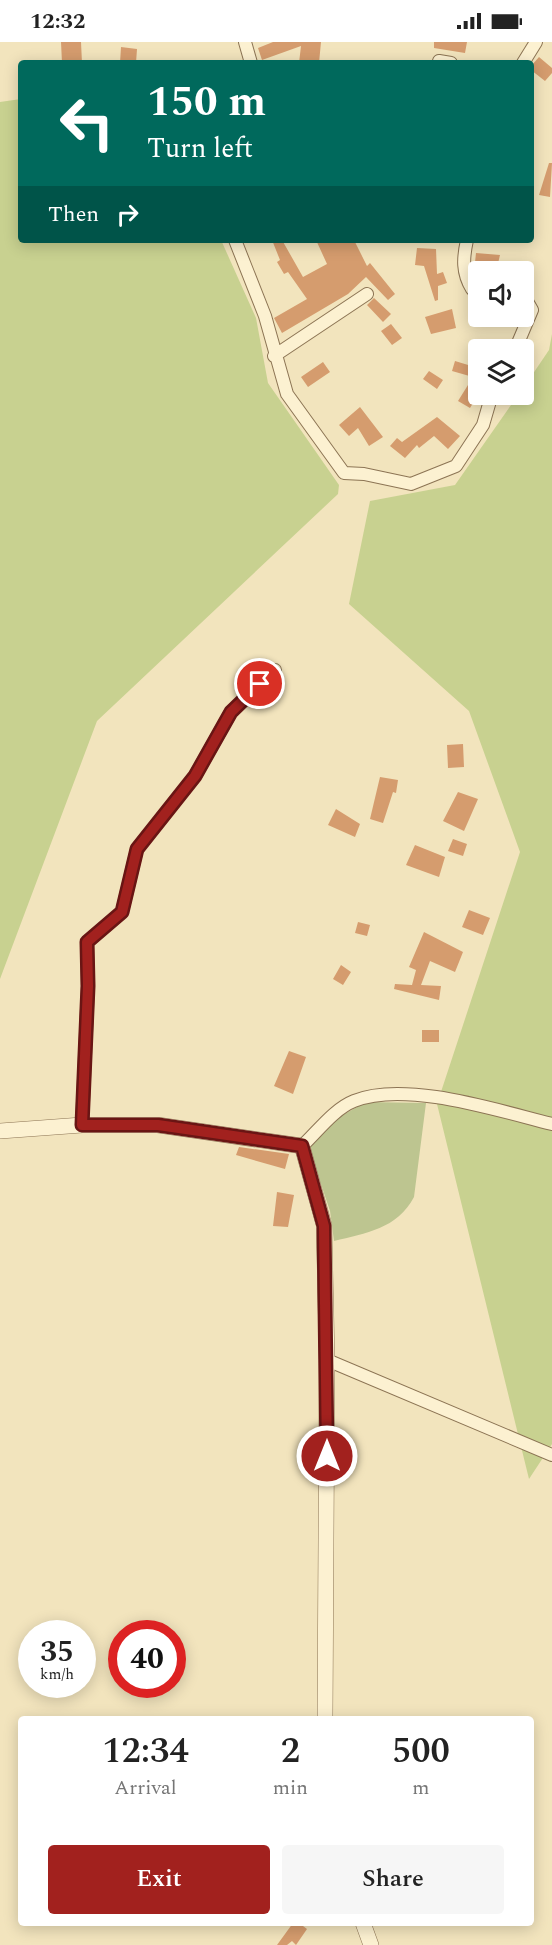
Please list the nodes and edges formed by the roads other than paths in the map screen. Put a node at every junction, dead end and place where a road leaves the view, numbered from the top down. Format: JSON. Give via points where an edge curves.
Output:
{"nodes":[{"id":1,"x":245,"y":42,"type":"edge"},
{"id":2,"x":536,"y":42,"type":"edge"},
{"id":3,"x":250,"y":60,"type":"edge"},
{"id":4,"x":525,"y":60,"type":"edge"},
{"id":5,"x":236,"y":243,"type":"edge"},
{"id":6,"x":466,"y":243,"type":"edge"},
{"id":7,"x":468,"y":282,"type":"edge"},
{"id":8,"x":367,"y":294,"type":"dead end"},
{"id":9,"x":274,"y":356,"type":"junction"},
{"id":10,"x":489,"y":405,"type":"edge"},
{"id":11,"x":275,"y":670,"type":"dead end"},
{"id":12,"x":552,"y":1124,"type":"edge"},
{"id":13,"x":82,"y":1125,"type":"junction"},
{"id":14,"x":0,"y":1131,"type":"edge"},
{"id":15,"x":302,"y":1146,"type":"junction"},
{"id":16,"x":327,"y":1360,"type":"junction"},
{"id":17,"x":552,"y":1455,"type":"edge"},
{"id":18,"x":325,"y":1716,"type":"edge"},
{"id":19,"x":364,"y":1926,"type":"edge"},
{"id":20,"x":372,"y":1945,"type":"edge"}],
"edges":[{"from":1,"to":3,"type":"street"},
{"from":2,"to":4,"type":"street"},
{"from":5,"to":9,"type":"street","via":[[265,316]]},
{"from":6,"to":7,"type":"street"},
{"from":8,"to":9,"type":"street"},
{"from":9,"to":10,"type":"street","via":[[287,394],[344,473],[411,484],[456,466],[483,425]]},
{"from":11,"to":13,"type":"street","via":[[231,712],[195,776],[137,849],[122,912],[87,942]]},
{"from":12,"to":15,"type":"street","via":[[397,1092],[354,1101],[337,1111]]},
{"from":13,"to":14,"type":"street"},
{"from":13,"to":15,"type":"street","via":[[158,1125]]},
{"from":15,"to":16,"type":"street","via":[[324,1226]]},
{"from":16,"to":17,"type":"street"},
{"from":16,"to":18,"type":"street"},
{"from":19,"to":20,"type":"street"}]}
